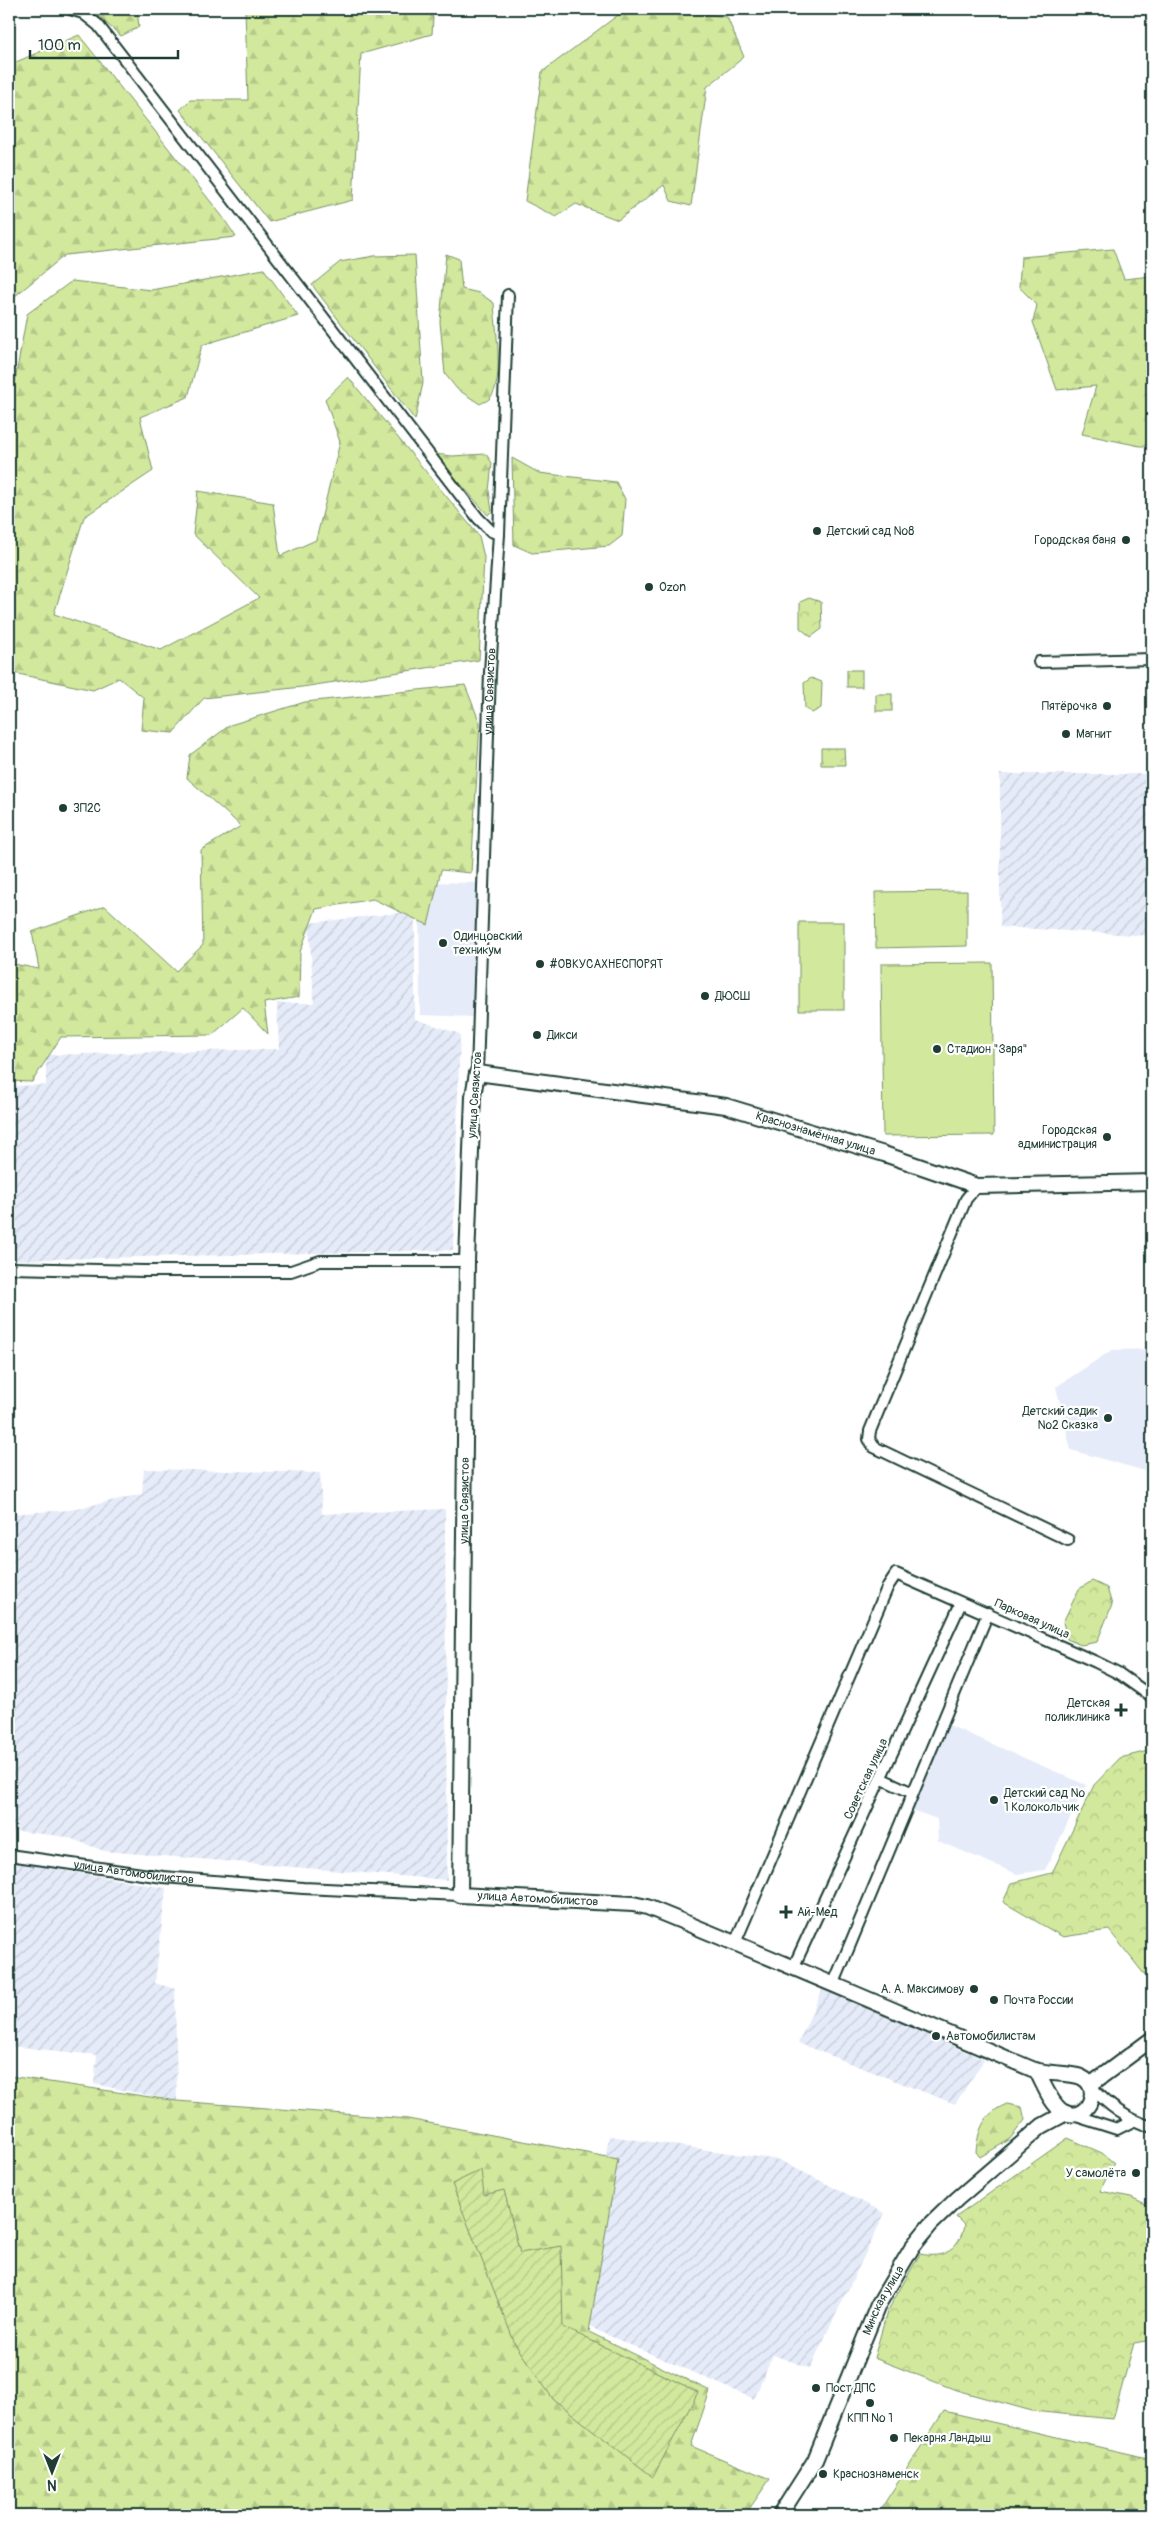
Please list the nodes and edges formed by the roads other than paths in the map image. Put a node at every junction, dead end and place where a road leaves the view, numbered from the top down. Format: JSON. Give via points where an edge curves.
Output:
{"nodes":[{"id":1,"x":70,"y":9,"type":"edge"},
{"id":2,"x":508,"y":295,"type":"dead end"},
{"id":3,"x":499,"y":534,"type":"junction"},
{"id":4,"x":1152,"y":659,"type":"edge"},
{"id":5,"x":1039,"y":662,"type":"dead end"},
{"id":6,"x":477,"y":1073,"type":"junction"},
{"id":7,"x":1152,"y":1182,"type":"edge"},
{"id":8,"x":978,"y":1186,"type":"junction"},
{"id":9,"x":467,"y":1261,"type":"junction"},
{"id":10,"x":9,"y":1268,"type":"edge"},
{"id":11,"x":1068,"y":1540,"type":"dead end"},
{"id":12,"x":961,"y":1603,"type":"junction"},
{"id":13,"x":988,"y":1613,"type":"junction"},
{"id":14,"x":1152,"y":1697,"type":"edge"},
{"id":15,"x":880,"y":1778,"type":"junction"},
{"id":16,"x":913,"y":1793,"type":"junction"},
{"id":17,"x":9,"y":1855,"type":"edge"},
{"id":18,"x":460,"y":1895,"type":"junction"},
{"id":19,"x":735,"y":1943,"type":"junction"},
{"id":20,"x":794,"y":1966,"type":"junction"},
{"id":21,"x":834,"y":1983,"type":"junction"},
{"id":22,"x":1152,"y":2039,"type":"edge"},
{"id":23,"x":1036,"y":2070,"type":"junction"},
{"id":24,"x":1069,"y":2076,"type":"junction"},
{"id":25,"x":1090,"y":2085,"type":"junction"},
{"id":26,"x":1062,"y":2110,"type":"junction"},
{"id":27,"x":1133,"y":2121,"type":"junction"},
{"id":28,"x":1152,"y":2127,"type":"edge"},
{"id":29,"x":780,"y":2515,"type":"edge"}],
"edges":[{"from":1,"to":3,"type":"street","via":[[83,13],[98,25],[478,518]]},
{"from":2,"to":3,"type":"street","name":"улица Связистов"},
{"from":3,"to":6,"type":"street","name":"улица Связистов","via":[[490,672]]},
{"from":4,"to":5,"type":"street"},
{"from":6,"to":8,"type":"street","name":"Краснознамённая улица","via":[[726,1106]]},
{"from":6,"to":9,"type":"street","name":"улица Связистов","via":[[473,1096]]},
{"from":7,"to":8,"type":"street","name":"Краснознамённая улица"},
{"from":8,"to":11,"type":"street","via":[[966,1199],[869,1439],[874,1447]]},
{"from":9,"to":10,"type":"street","via":[[320,1261],[291,1271]]},
{"from":9,"to":18,"type":"street","name":"улица Связистов"},
{"from":12,"to":13,"type":"street","name":"Парковая улица"},
{"from":12,"to":15,"type":"street","name":"Советская улица"},
{"from":12,"to":19,"type":"street","name":"Парковая улица","via":[[896,1574],[884,1595]]},
{"from":13,"to":14,"type":"street","name":"Парковая улица","via":[[1118,1673]]},
{"from":13,"to":16,"type":"street"},
{"from":15,"to":16,"type":"street"},
{"from":15,"to":20,"type":"street","name":"Советская улица"},
{"from":16,"to":21,"type":"street"},
{"from":17,"to":18,"type":"street","name":"улица Автомобилистов","via":[[163,1877],[303,1888]]},
{"from":18,"to":19,"type":"street","name":"улица Автомобилистов","via":[[640,1905]]},
{"from":19,"to":20,"type":"street","name":"улица Автомобилистов"},
{"from":20,"to":21,"type":"street","name":"улица Автомобилистов"},
{"from":21,"to":23,"type":"street","name":"улица Автомобилистов"},
{"from":22,"to":25,"type":"street"},
{"from":23,"to":24,"type":"street","name":"улица Автомобилистов"},
{"from":23,"to":26,"type":"street"},
{"from":24,"to":25,"type":"street","via":[[1081,2077]]},
{"from":24,"to":26,"type":"street","via":[[1056,2084],[1053,2094]]},
{"from":25,"to":26,"type":"street","via":[[1090,2104],[1081,2112]]},
{"from":25,"to":27,"type":"street","via":[[1098,2095]]},
{"from":26,"to":27,"type":"street","via":[[1117,2129]]},
{"from":26,"to":29,"type":"street","name":"Минская улица","via":[[948,2207],[900,2266],[870,2323],[815,2460]]},
{"from":27,"to":28,"type":"street"}]}
